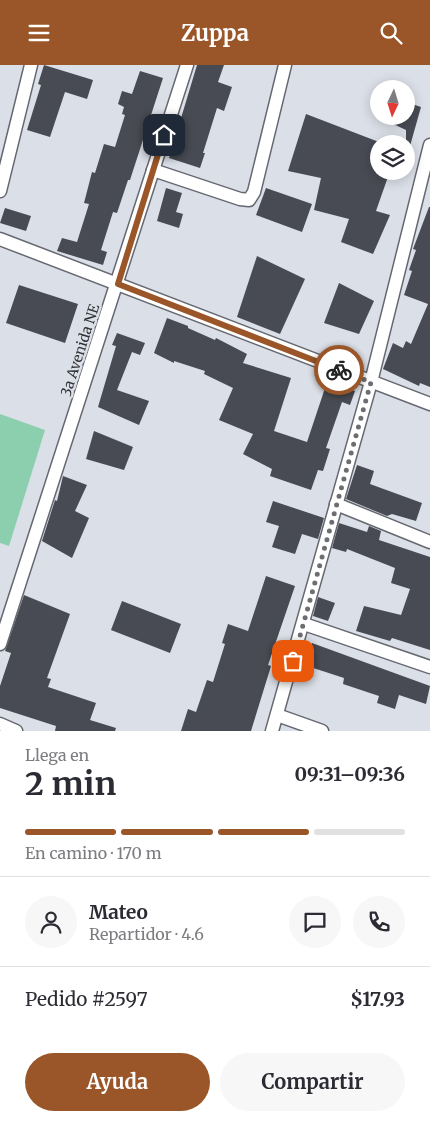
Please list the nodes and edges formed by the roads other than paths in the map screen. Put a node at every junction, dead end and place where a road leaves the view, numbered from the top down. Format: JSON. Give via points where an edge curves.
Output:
{"nodes":[{"id":1,"x":31,"y":65,"type":"edge"},
{"id":2,"x":187,"y":65,"type":"edge"},
{"id":3,"x":285,"y":65,"type":"edge"},
{"id":4,"x":430,"y":145,"type":"edge"},
{"id":5,"x":153,"y":169,"type":"junction"},
{"id":6,"x":0,"y":191,"type":"edge"},
{"id":7,"x":0,"y":239,"type":"edge"},
{"id":8,"x":118,"y":284,"type":"junction"},
{"id":9,"x":371,"y":382,"type":"junction"},
{"id":10,"x":430,"y":404,"type":"edge"},
{"id":11,"x":336,"y":504,"type":"junction"},
{"id":12,"x":430,"y":542,"type":"edge"},
{"id":13,"x":304,"y":624,"type":"junction"},
{"id":14,"x":0,"y":644,"type":"edge"},
{"id":15,"x":430,"y":667,"type":"edge"},
{"id":16,"x":277,"y":715,"type":"junction"},
{"id":17,"x":0,"y":725,"type":"edge"},
{"id":18,"x":16,"y":731,"type":"edge"},
{"id":19,"x":272,"y":731,"type":"edge"},
{"id":20,"x":322,"y":731,"type":"edge"}],
"edges":[{"from":1,"to":6,"type":"street"},
{"from":2,"to":5,"type":"street","name":"3a Avenida NE"},
{"from":3,"to":5,"type":"street","via":[[254,192],[249,200]]},
{"from":4,"to":9,"type":"street"},
{"from":5,"to":8,"type":"street","name":"3a Avenida NE"},
{"from":7,"to":8,"type":"street"},
{"from":8,"to":9,"type":"street"},
{"from":8,"to":14,"type":"street","name":"3a Avenida NE"},
{"from":9,"to":10,"type":"street"},
{"from":9,"to":11,"type":"street"},
{"from":11,"to":12,"type":"street"},
{"from":11,"to":13,"type":"street"},
{"from":13,"to":15,"type":"street"},
{"from":13,"to":16,"type":"street"},
{"from":16,"to":19,"type":"street"},
{"from":16,"to":20,"type":"street"},
{"from":17,"to":18,"type":"street"}]}
